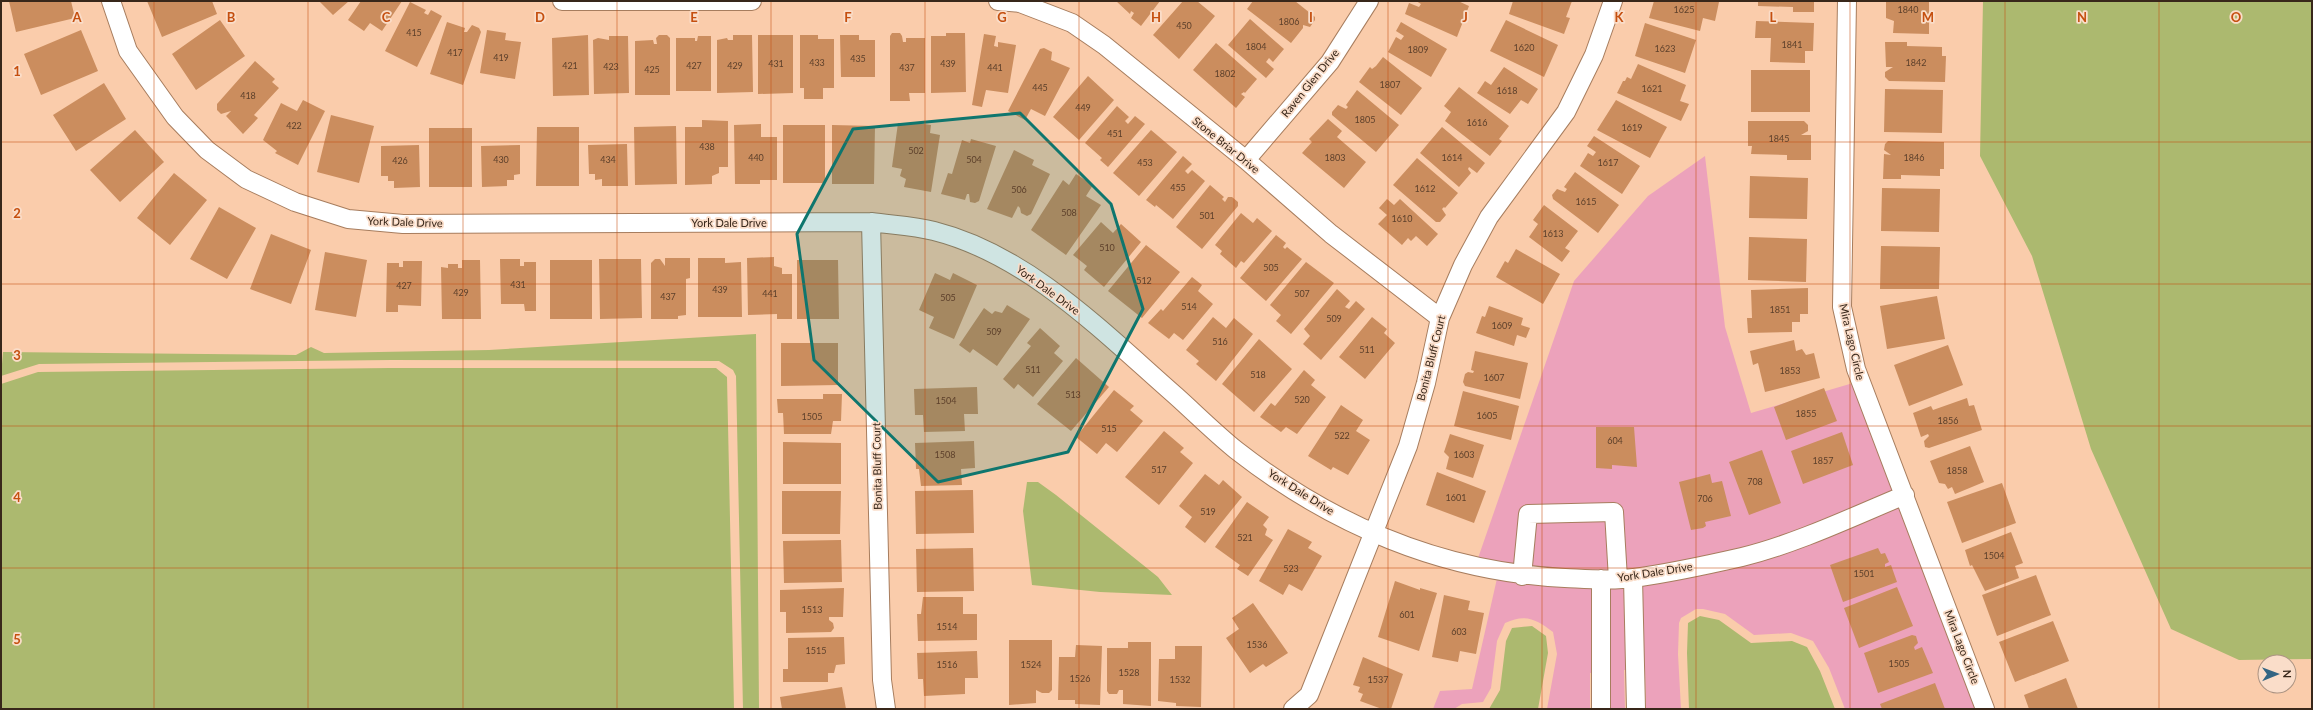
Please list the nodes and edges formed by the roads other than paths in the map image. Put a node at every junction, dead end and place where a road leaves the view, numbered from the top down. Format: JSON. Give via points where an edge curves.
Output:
{"nodes":[{"id":1,"x":111,"y":1,"type":"edge"},
{"id":2,"x":562,"y":1,"type":"edge"},
{"id":3,"x":752,"y":1,"type":"edge"},
{"id":4,"x":998,"y":1,"type":"edge"},
{"id":5,"x":1369,"y":1,"type":"edge"},
{"id":6,"x":1613,"y":1,"type":"edge"},
{"id":7,"x":1848,"y":1,"type":"edge"},
{"id":8,"x":1246,"y":160,"type":"junction"},
{"id":9,"x":871,"y":222,"type":"junction"},
{"id":10,"x":1440,"y":318,"type":"junction"},
{"id":11,"x":1905,"y":495,"type":"junction"},
{"id":12,"x":1372,"y":534,"type":"junction"},
{"id":13,"x":1522,"y":576,"type":"junction"},
{"id":14,"x":1617,"y":579,"type":"junction"},
{"id":15,"x":886,"y":709,"type":"edge"},
{"id":16,"x":1293,"y":709,"type":"edge"},
{"id":17,"x":1601,"y":709,"type":"edge"},
{"id":18,"x":1636,"y":709,"type":"edge"},
{"id":19,"x":1985,"y":709,"type":"edge"}],
"edges":[{"from":1,"to":9,"type":"street","name":"York Dale Drive","via":[[128,51],[175,117],[207,150],[246,179],[295,202],[348,219],[403,224]]},
{"from":2,"to":3,"type":"street"},
{"from":4,"to":8,"type":"street","name":"Stone Briar Drive","via":[[1020,3],[1072,23],[1104,45]]},
{"from":5,"to":8,"type":"street","name":"Raven Glen Drive","via":[[1330,62]]},
{"from":6,"to":10,"type":"street","name":"Bonita Bluff Court","via":[[1594,55],[1566,112],[1489,217]]},
{"from":7,"to":11,"type":"street","name":"Mira Lago Circle","via":[[1842,307],[1856,369]]},
{"from":8,"to":10,"type":"street","name":"Stone Briar Drive","via":[[1331,234]]},
{"from":9,"to":12,"type":"street","name":"York Dale Drive","via":[[935,231],[992,253],[1035,278],[1086,317],[1236,449],[1291,489]]},
{"from":9,"to":15,"type":"street","name":"Bonita Bluff Court","via":[[882,680]]},
{"from":10,"to":12,"type":"street","name":"Bonita Bluff Court","via":[[1426,383],[1408,446]]},
{"from":11,"to":14,"type":"street","name":"York Dale Drive","via":[[1810,534],[1745,556]]},
{"from":11,"to":19,"type":"street","name":"Mira Lago Circle"},
{"from":12,"to":13,"type":"street","name":"York Dale Drive","via":[[1436,557]]},
{"from":12,"to":16,"type":"street","name":"Bonita Bluff Court","via":[[1309,695]]},
{"from":13,"to":14,"type":"street","name":"York Dale Drive"},
{"from":13,"to":14,"type":"street","via":[[1528,514],[1614,512]]},
{"from":14,"to":17,"type":"street"},
{"from":14,"to":18,"type":"street"}]}
